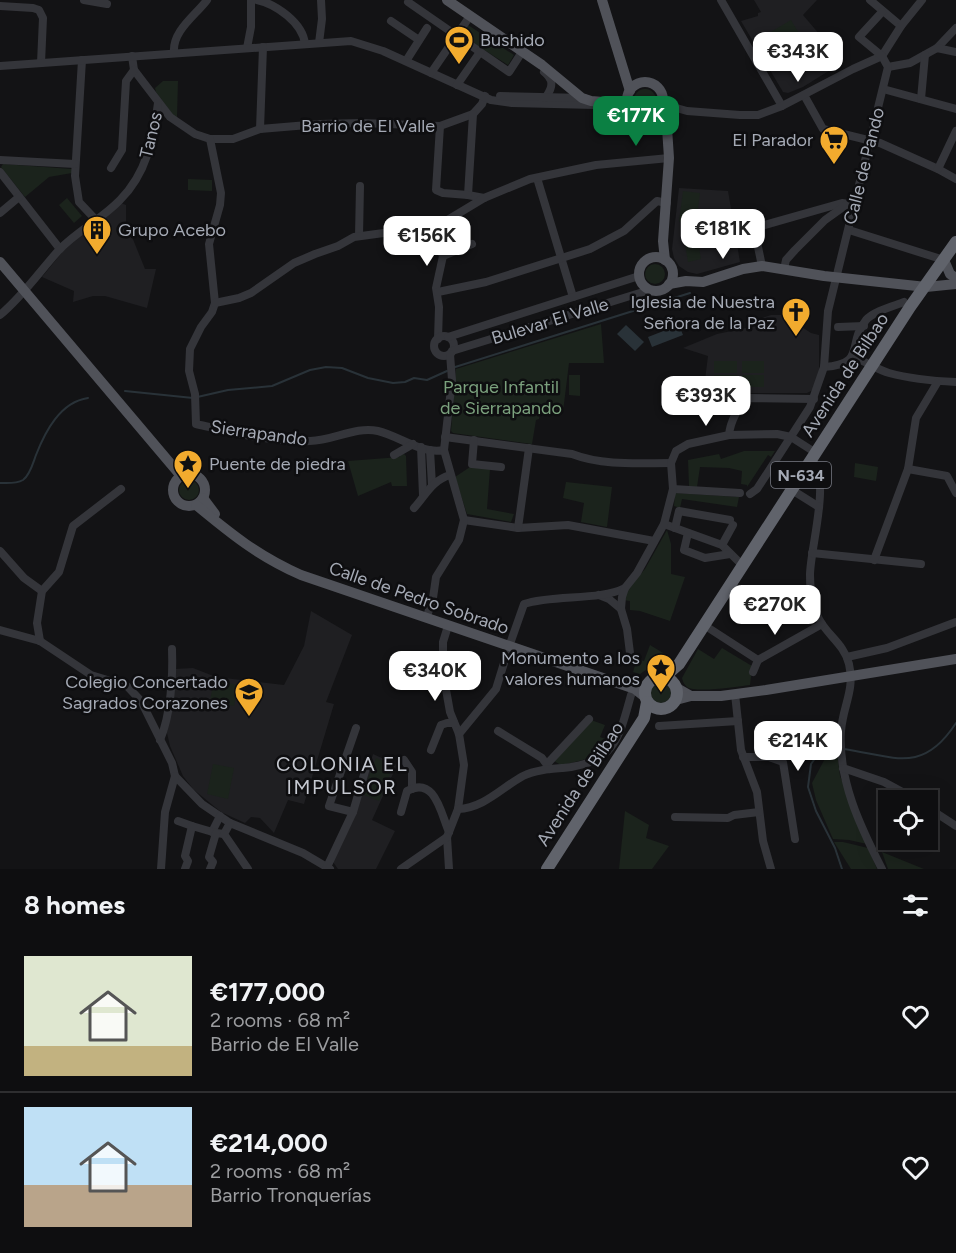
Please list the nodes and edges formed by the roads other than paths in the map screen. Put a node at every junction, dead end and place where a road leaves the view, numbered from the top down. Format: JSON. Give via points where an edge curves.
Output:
{"nodes":[{"id":1,"x":85,"y":0,"type":"edge"},
{"id":2,"x":207,"y":0,"type":"edge"},
{"id":3,"x":251,"y":0,"type":"edge"},
{"id":4,"x":257,"y":0,"type":"edge"},
{"id":5,"x":278,"y":0,"type":"edge"},
{"id":6,"x":321,"y":0,"type":"edge"},
{"id":7,"x":447,"y":0,"type":"edge"},
{"id":8,"x":602,"y":0,"type":"edge"},
{"id":9,"x":721,"y":0,"type":"edge"},
{"id":10,"x":870,"y":0,"type":"edge"},
{"id":11,"x":922,"y":0,"type":"edge"},
{"id":12,"x":408,"y":2,"type":"dead end"},
{"id":13,"x":16,"y":3,"type":"edge"},
{"id":14,"x":107,"y":4,"type":"dead end"},
{"id":15,"x":0,"y":6,"type":"edge"},
{"id":16,"x":279,"y":10,"type":"junction"},
{"id":17,"x":882,"y":12,"type":"junction"},
{"id":18,"x":470,"y":16,"type":"junction"},
{"id":19,"x":391,"y":21,"type":"dead end"},
{"id":20,"x":901,"y":26,"type":"junction"},
{"id":21,"x":427,"y":28,"type":"dead end"},
{"id":22,"x":956,"y":28,"type":"edge"},
{"id":23,"x":456,"y":36,"type":"junction"},
{"id":24,"x":419,"y":40,"type":"junction"},
{"id":25,"x":319,"y":43,"type":"junction"},
{"id":26,"x":305,"y":44,"type":"junction"},
{"id":27,"x":262,"y":47,"type":"junction"},
{"id":28,"x":247,"y":48,"type":"junction"},
{"id":29,"x":937,"y":48,"type":"junction"},
{"id":30,"x":480,"y":52,"type":"junction"},
{"id":31,"x":956,"y":52,"type":"edge"},
{"id":32,"x":174,"y":53,"type":"junction"},
{"id":33,"x":526,"y":54,"type":"junction"},
{"id":34,"x":925,"y":55,"type":"junction"},
{"id":35,"x":132,"y":56,"type":"junction"},
{"id":36,"x":882,"y":56,"type":"junction"},
{"id":37,"x":82,"y":60,"type":"junction"},
{"id":38,"x":406,"y":61,"type":"junction"},
{"id":39,"x":40,"y":63,"type":"junction"},
{"id":40,"x":542,"y":65,"type":"junction"},
{"id":41,"x":0,"y":66,"type":"edge"},
{"id":42,"x":888,"y":67,"type":"junction"},
{"id":43,"x":134,"y":70,"type":"junction"},
{"id":44,"x":431,"y":73,"type":"junction"},
{"id":45,"x":626,"y":75,"type":"junction"},
{"id":46,"x":641,"y":83,"type":"junction"},
{"id":47,"x":457,"y":85,"type":"junction"},
{"id":48,"x":883,"y":89,"type":"junction"},
{"id":49,"x":804,"y":95,"type":"junction"},
{"id":50,"x":485,"y":96,"type":"junction"},
{"id":51,"x":546,"y":97,"type":"junction"},
{"id":52,"x":582,"y":98,"type":"junction"},
{"id":53,"x":599,"y":98,"type":"junction"},
{"id":54,"x":629,"y":99,"type":"junction"},
{"id":55,"x":921,"y":99,"type":"junction"},
{"id":56,"x":158,"y":103,"type":"junction"},
{"id":57,"x":782,"y":106,"type":"junction"},
{"id":58,"x":956,"y":109,"type":"edge"},
{"id":59,"x":662,"y":110,"type":"junction"},
{"id":60,"x":687,"y":111,"type":"junction"},
{"id":61,"x":473,"y":114,"type":"junction"},
{"id":62,"x":440,"y":126,"type":"junction"},
{"id":63,"x":260,"y":129,"type":"junction"},
{"id":64,"x":956,"y":131,"type":"edge"},
{"id":65,"x":210,"y":138,"type":"junction"},
{"id":66,"x":667,"y":141,"type":"junction"},
{"id":67,"x":871,"y":141,"type":"junction"},
{"id":68,"x":669,"y":158,"type":"junction"},
{"id":69,"x":0,"y":160,"type":"edge"},
{"id":70,"x":75,"y":164,"type":"junction"},
{"id":71,"x":111,"y":168,"type":"dead end"},
{"id":72,"x":938,"y":168,"type":"junction"},
{"id":73,"x":0,"y":172,"type":"edge"},
{"id":74,"x":537,"y":177,"type":"junction"},
{"id":75,"x":956,"y":178,"type":"edge"},
{"id":76,"x":360,"y":186,"type":"dead end"},
{"id":77,"x":468,"y":195,"type":"junction"},
{"id":78,"x":19,"y":197,"type":"junction"},
{"id":79,"x":484,"y":198,"type":"junction"},
{"id":80,"x":667,"y":203,"type":"junction"},
{"id":81,"x":852,"y":204,"type":"junction"},
{"id":82,"x":0,"y":213,"type":"edge"},
{"id":83,"x":95,"y":219,"type":"junction"},
{"id":84,"x":430,"y":230,"type":"junction"},
{"id":85,"x":849,"y":230,"type":"junction"},
{"id":86,"x":359,"y":236,"type":"junction"},
{"id":87,"x":956,"y":242,"type":"edge"},
{"id":88,"x":472,"y":244,"type":"dead end"},
{"id":89,"x":60,"y":249,"type":"junction"},
{"id":90,"x":443,"y":256,"type":"junction"},
{"id":91,"x":562,"y":258,"type":"junction"},
{"id":92,"x":660,"y":259,"type":"junction"},
{"id":93,"x":944,"y":260,"type":"junction"},
{"id":94,"x":0,"y":262,"type":"edge"},
{"id":95,"x":762,"y":266,"type":"junction"},
{"id":96,"x":784,"y":269,"type":"junction"},
{"id":97,"x":0,"y":271,"type":"edge"},
{"id":98,"x":639,"y":276,"type":"junction"},
{"id":99,"x":838,"y":277,"type":"junction"},
{"id":100,"x":956,"y":278,"type":"edge"},
{"id":101,"x":671,"y":279,"type":"junction"},
{"id":102,"x":898,"y":284,"type":"junction"},
{"id":103,"x":956,"y":284,"type":"edge"},
{"id":104,"x":926,"y":287,"type":"junction"},
{"id":105,"x":646,"y":288,"type":"junction"},
{"id":106,"x":438,"y":292,"type":"junction"},
{"id":107,"x":23,"y":295,"type":"junction"},
{"id":108,"x":573,"y":297,"type":"junction"},
{"id":109,"x":910,"y":301,"type":"junction"},
{"id":110,"x":215,"y":303,"type":"junction"},
{"id":111,"x":0,"y":315,"type":"edge"},
{"id":112,"x":864,"y":326,"type":"junction"},
{"id":113,"x":838,"y":327,"type":"dead end"},
{"id":114,"x":443,"y":337,"type":"junction"},
{"id":115,"x":448,"y":356,"type":"junction"},
{"id":116,"x":853,"y":357,"type":"junction"},
{"id":117,"x":873,"y":364,"type":"junction"},
{"id":118,"x":824,"y":368,"type":"junction"},
{"id":119,"x":937,"y":382,"type":"junction"},
{"id":120,"x":956,"y":382,"type":"edge"},
{"id":121,"x":814,"y":399,"type":"junction"},
{"id":122,"x":729,"y":435,"type":"junction"},
{"id":123,"x":445,"y":437,"type":"junction"},
{"id":124,"x":791,"y":437,"type":"junction"},
{"id":125,"x":474,"y":440,"type":"junction"},
{"id":126,"x":417,"y":445,"type":"junction"},
{"id":127,"x":529,"y":448,"type":"junction"},
{"id":128,"x":430,"y":450,"type":"junction"},
{"id":129,"x":444,"y":450,"type":"junction"},
{"id":130,"x":394,"y":454,"type":"dead end"},
{"id":131,"x":814,"y":456,"type":"junction"},
{"id":132,"x":671,"y":463,"type":"junction"},
{"id":133,"x":501,"y":467,"type":"dead end"},
{"id":134,"x":908,"y":470,"type":"junction"},
{"id":135,"x":450,"y":475,"type":"junction"},
{"id":136,"x":178,"y":478,"type":"junction"},
{"id":137,"x":432,"y":485,"type":"junction"},
{"id":138,"x":121,"y":489,"type":"dead end"},
{"id":139,"x":673,"y":489,"type":"junction"},
{"id":140,"x":792,"y":490,"type":"junction"},
{"id":141,"x":956,"y":493,"type":"edge"},
{"id":142,"x":740,"y":494,"type":"dead end"},
{"id":143,"x":750,"y":494,"type":"dead end"},
{"id":144,"x":423,"y":495,"type":"junction"},
{"id":145,"x":199,"y":501,"type":"junction"},
{"id":146,"x":819,"y":507,"type":"junction"},
{"id":147,"x":414,"y":508,"type":"dead end"},
{"id":148,"x":464,"y":520,"type":"junction"},
{"id":149,"x":664,"y":524,"type":"junction"},
{"id":150,"x":518,"y":528,"type":"junction"},
{"id":151,"x":675,"y":528,"type":"junction"},
{"id":152,"x":688,"y":533,"type":"junction"},
{"id":153,"x":654,"y":541,"type":"junction"},
{"id":154,"x":722,"y":545,"type":"junction"},
{"id":155,"x":0,"y":550,"type":"edge"},
{"id":156,"x":812,"y":553,"type":"junction"},
{"id":157,"x":730,"y":554,"type":"junction"},
{"id":158,"x":874,"y":560,"type":"junction"},
{"id":159,"x":921,"y":564,"type":"dead end"},
{"id":160,"x":743,"y":566,"type":"junction"},
{"id":161,"x":730,"y":585,"type":"junction"},
{"id":162,"x":625,"y":588,"type":"junction"},
{"id":163,"x":42,"y":591,"type":"junction"},
{"id":164,"x":598,"y":594,"type":"junction"},
{"id":165,"x":780,"y":604,"type":"dead end"},
{"id":166,"x":621,"y":609,"type":"junction"},
{"id":167,"x":429,"y":613,"type":"junction"},
{"id":168,"x":956,"y":622,"type":"edge"},
{"id":169,"x":822,"y":624,"type":"junction"},
{"id":170,"x":704,"y":625,"type":"junction"},
{"id":171,"x":448,"y":626,"type":"junction"},
{"id":172,"x":0,"y":630,"type":"edge"},
{"id":173,"x":40,"y":641,"type":"junction"},
{"id":174,"x":510,"y":644,"type":"junction"},
{"id":175,"x":172,"y":649,"type":"dead end"},
{"id":176,"x":847,"y":657,"type":"junction"},
{"id":177,"x":956,"y":659,"type":"edge"},
{"id":178,"x":758,"y":660,"type":"junction"},
{"id":179,"x":631,"y":661,"type":"dead end"},
{"id":180,"x":753,"y":672,"type":"dead end"},
{"id":181,"x":851,"y":676,"type":"junction"},
{"id":182,"x":647,"y":684,"type":"junction"},
{"id":183,"x":673,"y":687,"type":"junction"},
{"id":184,"x":735,"y":694,"type":"junction"},
{"id":185,"x":646,"y":700,"type":"junction"},
{"id":186,"x":590,"y":719,"type":"dead end"},
{"id":187,"x":738,"y":721,"type":"junction"},
{"id":188,"x":454,"y":723,"type":"junction"},
{"id":189,"x":659,"y":726,"type":"dead end"},
{"id":190,"x":356,"y":728,"type":"dead end"},
{"id":191,"x":498,"y":731,"type":"dead end"},
{"id":192,"x":459,"y":734,"type":"junction"},
{"id":193,"x":160,"y":740,"type":"junction"},
{"id":194,"x":431,"y":750,"type":"dead end"},
{"id":195,"x":743,"y":757,"type":"junction"},
{"id":196,"x":368,"y":760,"type":"dead end"},
{"id":197,"x":404,"y":760,"type":"dead end"},
{"id":198,"x":549,"y":766,"type":"junction"},
{"id":199,"x":843,"y":768,"type":"junction"},
{"id":200,"x":176,"y":776,"type":"junction"},
{"id":201,"x":412,"y":789,"type":"junction"},
{"id":202,"x":899,"y":790,"type":"edge"},
{"id":203,"x":458,"y":809,"type":"junction"},
{"id":204,"x":353,"y":812,"type":"junction"},
{"id":205,"x":401,"y":812,"type":"dead end"},
{"id":206,"x":759,"y":812,"type":"junction"},
{"id":207,"x":938,"y":814,"type":"edge"},
{"id":208,"x":220,"y":816,"type":"junction"},
{"id":209,"x":675,"y":817,"type":"dead end"},
{"id":210,"x":178,"y":821,"type":"dead end"},
{"id":211,"x":230,"y":823,"type":"junction"},
{"id":212,"x":192,"y":826,"type":"junction"},
{"id":213,"x":956,"y":826,"type":"edge"},
{"id":214,"x":218,"y":833,"type":"junction"},
{"id":215,"x":448,"y":835,"type":"junction"},
{"id":216,"x":795,"y":839,"type":"dead end"},
{"id":217,"x":240,"y":864,"type":"edge"},
{"id":218,"x":328,"y":868,"type":"edge"},
{"id":219,"x":769,"y":868,"type":"edge"},
{"id":220,"x":161,"y":869,"type":"edge"},
{"id":221,"x":185,"y":869,"type":"edge"},
{"id":222,"x":210,"y":869,"type":"edge"},
{"id":223,"x":248,"y":869,"type":"edge"},
{"id":224,"x":400,"y":869,"type":"edge"},
{"id":225,"x":449,"y":869,"type":"edge"},
{"id":226,"x":547,"y":869,"type":"edge"},
{"id":227,"x":882,"y":869,"type":"edge"}],
"edges":[{"from":1,"to":14,"type":"street"},
{"from":2,"to":32,"type":"street","via":[[183,28]]},
{"from":3,"to":28,"type":"street"},
{"from":4,"to":16,"type":"street"},
{"from":5,"to":16,"type":"street"},
{"from":6,"to":25,"type":"street"},
{"from":7,"to":18,"type":"main road"},
{"from":8,"to":45,"type":"main road"},
{"from":9,"to":57,"type":"street"},
{"from":10,"to":17,"type":"street"},
{"from":11,"to":20,"type":"street"},
{"from":12,"to":23,"type":"street"},
{"from":13,"to":15,"type":"street"},
{"from":13,"to":39,"type":"street","via":[[39,10],[42,15]]},
{"from":16,"to":26,"type":"street","via":[[300,28]]},
{"from":17,"to":20,"type":"street"},
{"from":17,"to":36,"type":"street","via":[[859,37]]},
{"from":18,"to":23,"type":"street"},
{"from":18,"to":33,"type":"main road"},
{"from":19,"to":24,"type":"street"},
{"from":20,"to":36,"type":"street"},
{"from":21,"to":24,"type":"street"},
{"from":22,"to":29,"type":"street"},
{"from":23,"to":30,"type":"street"},
{"from":23,"to":44,"type":"street"},
{"from":24,"to":38,"type":"street"},
{"from":25,"to":26,"type":"street"},
{"from":25,"to":38,"type":"street","via":[[356,42]]},
{"from":26,"to":27,"type":"street"},
{"from":27,"to":28,"type":"street"},
{"from":27,"to":63,"type":"street"},
{"from":28,"to":32,"type":"street"},
{"from":29,"to":31,"type":"street"},
{"from":29,"to":34,"type":"street"},
{"from":30,"to":33,"type":"street","via":[[509,72]]},
{"from":30,"to":47,"type":"street"},
{"from":32,"to":35,"type":"street"},
{"from":33,"to":40,"type":"main road"},
{"from":33,"to":51,"type":"street","via":[[551,79],[552,89]]},
{"from":34,"to":42,"type":"street"},
{"from":34,"to":55,"type":"street"},
{"from":35,"to":37,"type":"street"},
{"from":35,"to":43,"type":"street","name":"Tanos"},
{"from":36,"to":42,"type":"street"},
{"from":36,"to":49,"type":"street"},
{"from":37,"to":39,"type":"street"},
{"from":37,"to":70,"type":"street"},
{"from":38,"to":44,"type":"street"},
{"from":39,"to":41,"type":"street"},
{"from":40,"to":52,"type":"main road"},
{"from":40,"to":53,"type":"main road"},
{"from":42,"to":48,"type":"street","name":"Calle de Pando"},
{"from":43,"to":56,"type":"street","name":"Tanos"},
{"from":43,"to":71,"type":"street","via":[[126,81],[122,150]]},
{"from":44,"to":47,"type":"street"},
{"from":45,"to":46,"type":"main road"},
{"from":45,"to":54,"type":"main road"},
{"from":46,"to":54,"type":"main road"},
{"from":46,"to":59,"type":"main road","via":[[649,82],[661,92]]},
{"from":47,"to":50,"type":"street"},
{"from":48,"to":55,"type":"street"},
{"from":48,"to":67,"type":"street","name":"Calle de Pando"},
{"from":49,"to":57,"type":"street"},
{"from":49,"to":67,"type":"street","via":[[823,129]]},
{"from":50,"to":51,"type":"street"},
{"from":50,"to":54,"type":"street","via":[[507,102],[586,105]]},
{"from":50,"to":61,"type":"street"},
{"from":51,"to":52,"type":"street"},
{"from":52,"to":53,"type":"street"},
{"from":52,"to":54,"type":"main road"},
{"from":53,"to":54,"type":"main road"},
{"from":54,"to":59,"type":"main road","via":[[636,115]]},
{"from":55,"to":58,"type":"street"},
{"from":56,"to":65,"type":"street","name":"Tanos","via":[[181,126]]},
{"from":56,"to":83,"type":"street","name":"Tanos","via":[[153,140],[141,172],[119,201]]},
{"from":57,"to":60,"type":"street","via":[[740,115]]},
{"from":59,"to":60,"type":"street"},
{"from":59,"to":60,"type":"street","via":[[673,107]]},
{"from":59,"to":66,"type":"main road"},
{"from":59,"to":66,"type":"main road","via":[[660,126]]},
{"from":61,"to":62,"type":"street","name":"Barrio de El Valle"},
{"from":61,"to":77,"type":"street"},
{"from":62,"to":63,"type":"street","name":"Barrio de El Valle","via":[[344,123]]},
{"from":62,"to":77,"type":"street","via":[[436,190]]},
{"from":63,"to":65,"type":"street","name":"Barrio de El Valle","via":[[233,140]]},
{"from":64,"to":72,"type":"street"},
{"from":65,"to":110,"type":"street","via":[[221,193],[209,244]]},
{"from":66,"to":68,"type":"main road"},
{"from":67,"to":72,"type":"street"},
{"from":67,"to":81,"type":"street","name":"Calle de Pando"},
{"from":68,"to":74,"type":"street","via":[[596,165]]},
{"from":68,"to":80,"type":"main road"},
{"from":69,"to":70,"type":"street"},
{"from":70,"to":83,"type":"street","via":[[79,202]]},
{"from":72,"to":75,"type":"street"},
{"from":73,"to":78,"type":"street"},
{"from":74,"to":79,"type":"street"},
{"from":74,"to":91,"type":"street"},
{"from":76,"to":86,"type":"street"},
{"from":77,"to":79,"type":"street"},
{"from":78,"to":82,"type":"street"},
{"from":78,"to":89,"type":"street"},
{"from":79,"to":84,"type":"street"},
{"from":80,"to":91,"type":"street","via":[[657,201],[616,236]]},
{"from":80,"to":92,"type":"main road"},
{"from":81,"to":85,"type":"street","name":"Calle de Pando"},
{"from":81,"to":95,"type":"street","via":[[842,203],[754,228]]},
{"from":81,"to":96,"type":"street","via":[[825,220],[786,260]]},
{"from":83,"to":89,"type":"street","name":"Tanos"},
{"from":84,"to":86,"type":"street"},
{"from":84,"to":90,"type":"street"},
{"from":85,"to":93,"type":"street"},
{"from":85,"to":99,"type":"street","name":"Calle de Pando"},
{"from":86,"to":110,"type":"street","via":[[294,263],[251,294]]},
{"from":87,"to":93,"type":"highway","number":"N-634"},
{"from":88,"to":90,"type":"street"},
{"from":89,"to":107,"type":"street","name":"Tanos"},
{"from":90,"to":106,"type":"street"},
{"from":91,"to":106,"type":"street","via":[[486,282]]},
{"from":91,"to":108,"type":"street"},
{"from":92,"to":98,"type":"main road","via":[[643,263]]},
{"from":92,"to":101,"type":"main road","via":[[672,269]]},
{"from":93,"to":100,"type":"main road"},
{"from":93,"to":104,"type":"highway","number":"N-634"},
{"from":94,"to":107,"type":"main road"},
{"from":95,"to":96,"type":"main road"},
{"from":95,"to":101,"type":"main road","via":[[703,282]]},
{"from":96,"to":99,"type":"main road"},
{"from":97,"to":107,"type":"main road"},
{"from":98,"to":105,"type":"main road"},
{"from":98,"to":108,"type":"street","name":"Bulevar El Valle"},
{"from":99,"to":102,"type":"main road"},
{"from":99,"to":118,"type":"street","name":"Calle de Pando","via":[[828,311]]},
{"from":101,"to":105,"type":"main road","via":[[665,288]]},
{"from":102,"to":104,"type":"main road"},
{"from":102,"to":109,"type":"main road"},
{"from":103,"to":104,"type":"main road"},
{"from":104,"to":109,"type":"highway","name":"Avenida de Bilbao","number":"N-634"},
{"from":105,"to":115,"type":"street","name":"Bulevar El Valle"},
{"from":106,"to":114,"type":"street"},
{"from":107,"to":111,"type":"street","name":"Tanos"},
{"from":107,"to":136,"type":"main road"},
{"from":108,"to":114,"type":"street","name":"Bulevar El Valle"},
{"from":109,"to":112,"type":"street","via":[[867,319]]},
{"from":109,"to":117,"type":"highway","name":"Avenida de Bilbao","number":"N-634"},
{"from":110,"to":126,"type":"street","name":"Sierrapando","via":[[190,349],[196,424],[309,442],[375,430]]},
{"from":112,"to":113,"type":"street"},
{"from":112,"to":116,"type":"street"},
{"from":114,"to":115,"type":"street","via":[[453,343]]},
{"from":114,"to":115,"type":"street","via":[[435,348]]},
{"from":115,"to":123,"type":"street","via":[[452,375]]},
{"from":116,"to":117,"type":"street"},
{"from":116,"to":118,"type":"street","via":[[840,366]]},
{"from":117,"to":119,"type":"street","via":[[886,372]]},
{"from":117,"to":131,"type":"highway","name":"Avenida de Bilbao","number":"N-634"},
{"from":118,"to":121,"type":"street","name":"Calle de Pando"},
{"from":119,"to":120,"type":"street"},
{"from":119,"to":134,"type":"street","via":[[916,418]]},
{"from":121,"to":122,"type":"street","via":[[749,398],[742,403]]},
{"from":121,"to":124,"type":"street","name":"Calle de Pando"},
{"from":122,"to":124,"type":"street"},
{"from":122,"to":132,"type":"street","via":[[682,446]]},
{"from":123,"to":125,"type":"street"},
{"from":123,"to":129,"type":"street"},
{"from":124,"to":131,"type":"street"},
{"from":124,"to":143,"type":"street","name":"Calle de Pando"},
{"from":125,"to":127,"type":"street"},
{"from":125,"to":133,"type":"street","via":[[472,464]]},
{"from":126,"to":128,"type":"street","name":"Sierrapando"},
{"from":126,"to":130,"type":"street"},
{"from":126,"to":144,"type":"street"},
{"from":127,"to":132,"type":"street","via":[[610,462]]},
{"from":127,"to":150,"type":"street"},
{"from":128,"to":129,"type":"street","name":"Sierrapando"},
{"from":128,"to":137,"type":"street"},
{"from":129,"to":135,"type":"street"},
{"from":131,"to":140,"type":"highway","name":"Avenida de Bilbao","number":"N-634"},
{"from":131,"to":146,"type":"street","via":[[819,470]]},
{"from":132,"to":139,"type":"street"},
{"from":134,"to":141,"type":"street","via":[[946,476]]},
{"from":134,"to":158,"type":"street"},
{"from":135,"to":137,"type":"street"},
{"from":135,"to":148,"type":"street"},
{"from":136,"to":145,"type":"main road","via":[[191,474],[200,478],[205,487]]},
{"from":136,"to":145,"type":"main road","via":[[172,490],[176,500],[185,506]]},
{"from":137,"to":144,"type":"street"},
{"from":138,"to":163,"type":"street","via":[[73,526],[59,572]]},
{"from":139,"to":142,"type":"street"},
{"from":139,"to":149,"type":"street"},
{"from":140,"to":146,"type":"street"},
{"from":140,"to":160,"type":"highway","name":"Avenida de Bilbao","number":"N-634"},
{"from":144,"to":147,"type":"street"},
{"from":145,"to":167,"type":"main road","name":"Calle de Pedro Sobrado","via":[[270,554],[305,571]]},
{"from":145,"to":171,"type":"main road","name":"Calle de Pedro Sobrado","via":[[239,541],[279,565]]},
{"from":146,"to":156,"type":"street"},
{"from":148,"to":150,"type":"street"},
{"from":148,"to":167,"type":"street","via":[[459,540],[435,577]]},
{"from":149,"to":151,"type":"street"},
{"from":149,"to":153,"type":"street"},
{"from":150,"to":153,"type":"street","via":[[567,525]]},
{"from":151,"to":152,"type":"street"},
{"from":151,"to":154,"type":"street","via":[[679,511],[732,523]]},
{"from":152,"to":154,"type":"street"},
{"from":152,"to":157,"type":"street","via":[[684,550],[705,558]]},
{"from":153,"to":162,"type":"street"},
{"from":154,"to":157,"type":"street"},
{"from":155,"to":163,"type":"street","via":[[24,578]]},
{"from":156,"to":158,"type":"street"},
{"from":156,"to":169,"type":"street","via":[[812,594]]},
{"from":157,"to":160,"type":"street"},
{"from":158,"to":159,"type":"street"},
{"from":160,"to":161,"type":"highway","name":"Avenida de Bilbao","number":"N-634"},
{"from":161,"to":165,"type":"street","via":[[753,599]]},
{"from":161,"to":170,"type":"highway","name":"Avenida de Bilbao","number":"N-634"},
{"from":162,"to":164,"type":"street"},
{"from":162,"to":166,"type":"street"},
{"from":163,"to":173,"type":"street","via":[[37,623]]},
{"from":164,"to":166,"type":"street"},
{"from":164,"to":174,"type":"street","via":[[524,604]]},
{"from":166,"to":179,"type":"street"},
{"from":167,"to":174,"type":"main road","name":"Calle de Pedro Sobrado"},
{"from":168,"to":176,"type":"street","via":[[887,648]]},
{"from":169,"to":176,"type":"street"},
{"from":169,"to":178,"type":"street"},
{"from":170,"to":178,"type":"street"},
{"from":170,"to":183,"type":"highway","name":"Avenida de Bilbao","number":"N-634","via":[[678,664]]},
{"from":171,"to":174,"type":"main road","name":"Calle de Pedro Sobrado"},
{"from":171,"to":188,"type":"street","via":[[442,662]]},
{"from":172,"to":173,"type":"street"},
{"from":173,"to":193,"type":"street","via":[[92,675],[127,686],[141,701]]},
{"from":174,"to":182,"type":"main road","name":"Calle de Pedro Sobrado","via":[[629,682]]},
{"from":174,"to":185,"type":"main road","name":"Calle de Pedro Sobrado"},
{"from":174,"to":192,"type":"street","via":[[496,689]]},
{"from":175,"to":193,"type":"street","via":[[169,699]]},
{"from":176,"to":181,"type":"street"},
{"from":177,"to":181,"type":"main road"},
{"from":178,"to":180,"type":"street"},
{"from":181,"to":184,"type":"main road"},
{"from":181,"to":199,"type":"street","via":[[842,722]]},
{"from":182,"to":183,"type":"highway","via":[[655,678]]},
{"from":182,"to":185,"type":"highway","name":"Avenida de Bilbao"},
{"from":183,"to":184,"type":"main road","via":[[691,696]]},
{"from":183,"to":185,"type":"highway","via":[[669,708]]},
{"from":184,"to":187,"type":"street"},
{"from":185,"to":198,"type":"street","via":[[631,695],[620,734],[607,751],[587,763]]},
{"from":185,"to":226,"type":"highway","name":"Avenida de Bilbao","via":[[644,718]]},
{"from":186,"to":198,"type":"street"},
{"from":187,"to":189,"type":"street"},
{"from":187,"to":195,"type":"street"},
{"from":188,"to":192,"type":"street"},
{"from":188,"to":194,"type":"street","via":[[441,726]]},
{"from":190,"to":204,"type":"street","via":[[329,806]]},
{"from":191,"to":198,"type":"street","via":[[536,753]]},
{"from":192,"to":203,"type":"street","via":[[464,765]]},
{"from":193,"to":200,"type":"street"},
{"from":195,"to":206,"type":"street","via":[[754,783]]},
{"from":195,"to":216,"type":"street","via":[[769,757],[783,762]]},
{"from":196,"to":204,"type":"street"},
{"from":197,"to":201,"type":"street","via":[[412,772]]},
{"from":198,"to":203,"type":"street","via":[[523,776],[491,799]]},
{"from":199,"to":202,"type":"street"},
{"from":199,"to":227,"type":"street","via":[[860,825]]},
{"from":200,"to":208,"type":"street","via":[[202,804]]},
{"from":200,"to":220,"type":"street","via":[[165,812]]},
{"from":201,"to":205,"type":"street","via":[[407,791]]},
{"from":201,"to":215,"type":"street","via":[[427,790],[435,796]]},
{"from":203,"to":215,"type":"street"},
{"from":204,"to":218,"type":"street"},
{"from":206,"to":209,"type":"street","via":[[728,818]]},
{"from":206,"to":219,"type":"street"},
{"from":207,"to":213,"type":"street"},
{"from":208,"to":211,"type":"street"},
{"from":208,"to":214,"type":"street"},
{"from":210,"to":212,"type":"street"},
{"from":211,"to":214,"type":"street"},
{"from":211,"to":218,"type":"street","via":[[309,855]]},
{"from":212,"to":214,"type":"street"},
{"from":212,"to":221,"type":"street"},
{"from":214,"to":217,"type":"street"},
{"from":214,"to":222,"type":"street","via":[[209,857],[213,862]]},
{"from":215,"to":224,"type":"street"},
{"from":215,"to":225,"type":"street"},
{"from":217,"to":223,"type":"street"}]}
